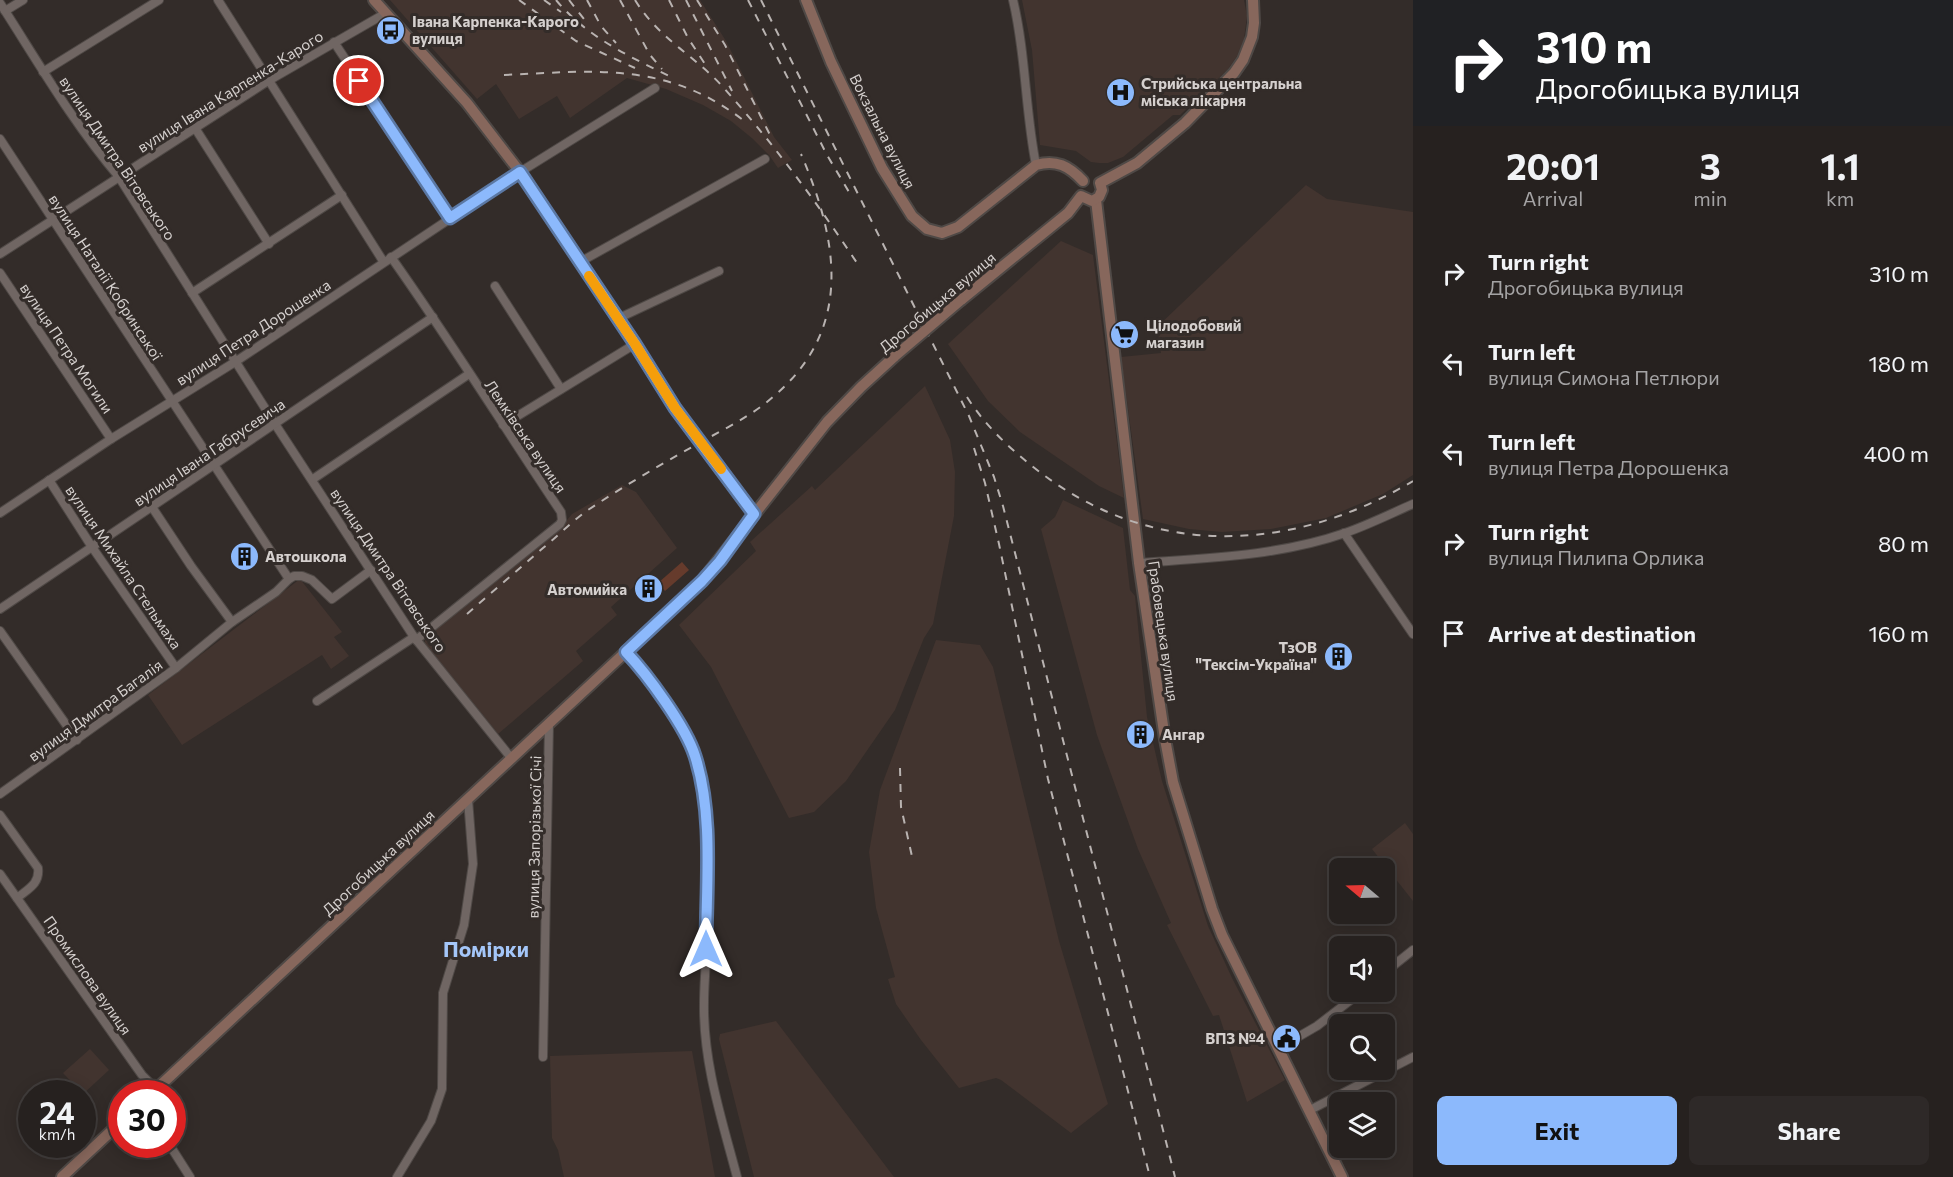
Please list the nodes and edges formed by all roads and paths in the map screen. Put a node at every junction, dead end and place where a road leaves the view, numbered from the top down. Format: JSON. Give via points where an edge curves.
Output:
{"nodes":[{"id":1,"x":23,"y":0,"type":"edge"},
{"id":2,"x":159,"y":0,"type":"edge"},
{"id":3,"x":218,"y":0,"type":"edge"},
{"id":4,"x":374,"y":0,"type":"edge"},
{"id":5,"x":806,"y":0,"type":"edge"},
{"id":6,"x":1013,"y":0,"type":"edge"},
{"id":7,"x":1253,"y":0,"type":"edge"},
{"id":8,"x":0,"y":3,"type":"edge"},
{"id":9,"x":5,"y":11,"type":"junction"},
{"id":10,"x":386,"y":13,"type":"junction"},
{"id":11,"x":334,"y":42,"type":"junction"},
{"id":12,"x":43,"y":72,"type":"junction"},
{"id":13,"x":268,"y":81,"type":"junction"},
{"id":14,"x":655,"y":88,"type":"dead end"},
{"id":15,"x":195,"y":128,"type":"junction"},
{"id":16,"x":0,"y":139,"type":"edge"},
{"id":17,"x":765,"y":159,"type":"dead end"},
{"id":18,"x":1036,"y":165,"type":"junction"},
{"id":19,"x":520,"y":172,"type":"junction"},
{"id":20,"x":119,"y":177,"type":"junction"},
{"id":21,"x":1083,"y":181,"type":"junction"},
{"id":22,"x":1100,"y":183,"type":"junction"},
{"id":23,"x":342,"y":195,"type":"junction"},
{"id":24,"x":1081,"y":196,"type":"junction"},
{"id":25,"x":1096,"y":200,"type":"junction"},
{"id":26,"x":450,"y":218,"type":"junction"},
{"id":27,"x":52,"y":220,"type":"junction"},
{"id":28,"x":269,"y":244,"type":"junction"},
{"id":29,"x":0,"y":254,"type":"edge"},
{"id":30,"x":387,"y":259,"type":"junction"},
{"id":31,"x":580,"y":262,"type":"junction"},
{"id":32,"x":719,"y":271,"type":"dead end"},
{"id":33,"x":0,"y":273,"type":"edge"},
{"id":34,"x":495,"y":286,"type":"dead end"},
{"id":35,"x":192,"y":293,"type":"junction"},
{"id":36,"x":433,"y":317,"type":"junction"},
{"id":37,"x":617,"y":318,"type":"junction"},
{"id":38,"x":635,"y":344,"type":"junction"},
{"id":39,"x":236,"y":362,"type":"junction"},
{"id":40,"x":470,"y":374,"type":"junction"},
{"id":41,"x":561,"y":389,"type":"junction"},
{"id":42,"x":172,"y":401,"type":"junction"},
{"id":43,"x":275,"y":423,"type":"junction"},
{"id":44,"x":502,"y":425,"type":"junction"},
{"id":45,"x":392,"y":426,"type":"joint"},
{"id":46,"x":111,"y":439,"type":"junction"},
{"id":47,"x":214,"y":466,"type":"junction"},
{"id":48,"x":313,"y":479,"type":"junction"},
{"id":49,"x":49,"y":480,"type":"junction"},
{"id":50,"x":1413,"y":504,"type":"edge"},
{"id":51,"x":152,"y":507,"type":"junction"},
{"id":52,"x":0,"y":513,"type":"edge"},
{"id":53,"x":754,"y":514,"type":"junction"},
{"id":54,"x":1344,"y":533,"type":"junction"},
{"id":55,"x":92,"y":548,"type":"junction"},
{"id":56,"x":1139,"y":563,"type":"junction"},
{"id":57,"x":371,"y":570,"type":"junction"},
{"id":58,"x":288,"y":579,"type":"junction"},
{"id":59,"x":0,"y":609,"type":"edge"},
{"id":60,"x":232,"y":622,"type":"junction"},
{"id":61,"x":0,"y":631,"type":"edge"},
{"id":62,"x":1413,"y":634,"type":"edge"},
{"id":63,"x":415,"y":639,"type":"junction"},
{"id":64,"x":626,"y":652,"type":"junction"},
{"id":65,"x":176,"y":668,"type":"junction"},
{"id":66,"x":317,"y":701,"type":"dead end"},
{"id":67,"x":549,"y":724,"type":"junction"},
{"id":68,"x":77,"y":740,"type":"junction"},
{"id":69,"x":512,"y":759,"type":"junction"},
{"id":70,"x":0,"y":794,"type":"edge"},
{"id":71,"x":468,"y":799,"type":"junction"},
{"id":72,"x":0,"y":815,"type":"edge"},
{"id":73,"x":0,"y":874,"type":"edge"},
{"id":74,"x":17,"y":898,"type":"junction"},
{"id":75,"x":1413,"y":950,"type":"edge"},
{"id":76,"x":1395,"y":964,"type":"edge"},
{"id":77,"x":1348,"y":1002,"type":"edge"},
{"id":78,"x":1279,"y":1048,"type":"junction"},
{"id":79,"x":543,"y":1057,"type":"dead end"},
{"id":80,"x":1413,"y":1057,"type":"edge"},
{"id":81,"x":146,"y":1080,"type":"edge"},
{"id":82,"x":166,"y":1080,"type":"edge"},
{"id":83,"x":1310,"y":1110,"type":"junction"},
{"id":84,"x":108,"y":1134,"type":"edge"},
{"id":85,"x":178,"y":1158,"type":"edge"},
{"id":86,"x":62,"y":1177,"type":"edge"},
{"id":87,"x":190,"y":1177,"type":"edge"},
{"id":88,"x":397,"y":1177,"type":"edge"},
{"id":89,"x":738,"y":1177,"type":"edge"},
{"id":90,"x":1342,"y":1177,"type":"edge"}],
"edges":[{"from":1,"to":9,"type":"street"},
{"from":2,"to":12,"type":"street"},
{"from":3,"to":13,"type":"street","name":"Лемківська вулиця"},
{"from":4,"to":10,"type":"main road"},
{"from":5,"to":18,"type":"main road","name":"Вокзальна вулиця","via":[[882,168],[912,216],[927,230],[942,233],[958,227]]},
{"from":6,"to":18,"type":"street"},
{"from":7,"to":22,"type":"main road","via":[[1252,37],[1234,73],[1185,123],[1137,163]]},
{"from":8,"to":9,"type":"street","name":"вулиця Дмитра Вітовського"},
{"from":9,"to":12,"type":"street","name":"вулиця Дмитра Вітовського"},
{"from":10,"to":11,"type":"street","name":"вулиця Івана Карпенка-Карого"},
{"from":10,"to":19,"type":"main road","via":[[467,103]]},
{"from":11,"to":13,"type":"street","name":"вулиця Івана Карпенка-Карого"},
{"from":11,"to":26,"type":"street"},
{"from":12,"to":20,"type":"street","name":"вулиця Дмитра Вітовського","via":[[95,149]]},
{"from":13,"to":15,"type":"street","name":"вулиця Івана Карпенка-Карого"},
{"from":13,"to":23,"type":"street","name":"Лемківська вулиця"},
{"from":14,"to":19,"type":"street","name":"вулиця Петра Дорошенка"},
{"from":15,"to":20,"type":"street","name":"вулиця Івана Карпенка-Карого"},
{"from":15,"to":28,"type":"street"},
{"from":16,"to":27,"type":"street","name":"вулиця Наталії Кобринської"},
{"from":17,"to":31,"type":"street"},
{"from":18,"to":21,"type":"main road","via":[[1059,163]]},
{"from":19,"to":26,"type":"street","name":"вулиця Петра Дорошенка"},
{"from":19,"to":31,"type":"main road"},
{"from":20,"to":27,"type":"street","name":"вулиця Івана Карпенка-Карого"},
{"from":20,"to":35,"type":"street","name":"вулиця Дмитра Вітовського"},
{"from":21,"to":22,"type":"main road","via":[[1094,178]]},
{"from":21,"to":24,"type":"main road"},
{"from":22,"to":25,"type":"main road","via":[[1101,194]]},
{"from":23,"to":28,"type":"street"},
{"from":23,"to":30,"type":"street","name":"Лемківська вулиця"},
{"from":24,"to":25,"type":"main road"},
{"from":24,"to":53,"type":"main road","name":"Дрогобицька вулиця","bridge":true,"via":[[1068,213],[861,387],[827,422]]},
{"from":25,"to":56,"type":"main road","name":"Грабовецька вулиця"},
{"from":26,"to":30,"type":"street","name":"вулиця Петра Дорошенка"},
{"from":27,"to":29,"type":"street","name":"вулиця Івана Карпенка-Карого"},
{"from":27,"to":42,"type":"street","name":"вулиця Наталії Кобринської"},
{"from":28,"to":35,"type":"street"},
{"from":30,"to":36,"type":"street","name":"Лемківська вулиця"},
{"from":30,"to":39,"type":"street","name":"вулиця Петра Дорошенка"},
{"from":31,"to":37,"type":"main road"},
{"from":32,"to":37,"type":"street"},
{"from":33,"to":46,"type":"street","name":"вулиця Петра Могили"},
{"from":34,"to":41,"type":"street"},
{"from":35,"to":39,"type":"street","name":"вулиця Дмитра Вітовського"},
{"from":36,"to":40,"type":"street","name":"Лемківська вулиця"},
{"from":36,"to":43,"type":"street","name":"вулиця Івана Габрусевича"},
{"from":37,"to":38,"type":"main road"},
{"from":38,"to":41,"type":"street"},
{"from":38,"to":53,"type":"main road","via":[[675,408]]},
{"from":39,"to":42,"type":"street","name":"вулиця Петра Дорошенка"},
{"from":39,"to":43,"type":"street","name":"вулиця Дмитра Вітовського"},
{"from":40,"to":44,"type":"street","name":"Лемківська вулиця"},
{"from":40,"to":45,"type":"street","name":"Лемківська вулиця"},
{"from":41,"to":44,"type":"street"},
{"from":42,"to":46,"type":"street","name":"вулиця Петра Дорошенка"},
{"from":42,"to":47,"type":"street","name":"вулиця Наталії Кобринської"},
{"from":43,"to":47,"type":"street","name":"вулиця Івана Габрусевича"},
{"from":43,"to":48,"type":"street","name":"вулиця Дмитра Вітовського"},
{"from":44,"to":63,"type":"street","name":"Лемківська вулиця","via":[[561,512],[562,520]]},
{"from":45,"to":48,"type":"street","name":"вулиця Дмитра Вітовського"},
{"from":46,"to":49,"type":"street","name":"вулиця Петра Дорошенка"},
{"from":47,"to":51,"type":"street","name":"вулиця Івана Габрусевича"},
{"from":47,"to":58,"type":"street","name":"вулиця Наталії Кобринської"},
{"from":48,"to":57,"type":"street","name":"вулиця Дмитра Вітовського"},
{"from":49,"to":52,"type":"street","name":"вулиця Петра Дорошенка"},
{"from":49,"to":55,"type":"street","name":"вулиця Михайла Стельмаха"},
{"from":50,"to":54,"type":"street"},
{"from":51,"to":55,"type":"street","name":"вулиця Івана Габрусевича"},
{"from":51,"to":60,"type":"street"},
{"from":53,"to":64,"type":"main road","name":"Дрогобицька вулиця","via":[[702,581]]},
{"from":54,"to":56,"type":"street","via":[[1267,551]]},
{"from":54,"to":62,"type":"street"},
{"from":55,"to":59,"type":"street","name":"вулиця Івана Габрусевича"},
{"from":55,"to":65,"type":"street","name":"вулиця Михайла Стельмаха"},
{"from":56,"to":78,"type":"main road","name":"Грабовецька вулиця","via":[[1173,782],[1222,935]]},
{"from":57,"to":58,"type":"street","via":[[332,599],[312,580],[302,576]]},
{"from":57,"to":63,"type":"street","name":"вулиця Дмитра Вітовського"},
{"from":58,"to":60,"type":"street","name":"вулиця Дмитра Багалія","via":[[276,592]]},
{"from":60,"to":65,"type":"street","name":"вулиця Дмитра Багалія"},
{"from":61,"to":68,"type":"street"},
{"from":63,"to":66,"type":"street"},
{"from":63,"to":69,"type":"street","name":"вулиця Дмитра Вітовського"},
{"from":64,"to":67,"type":"main road","name":"Дрогобицька вулиця"},
{"from":64,"to":89,"type":"street","via":[[684,732],[700,776],[706,824],[704,1004],[708,1054],[718,1108]]},
{"from":65,"to":68,"type":"street","name":"вулиця Дмитра Багалія"},
{"from":67,"to":69,"type":"main road","name":"Дрогобицька вулиця"},
{"from":67,"to":79,"type":"street","name":"вулиця Запорізької Січі"},
{"from":68,"to":70,"type":"street","name":"вулиця Дмитра Багалія"},
{"from":69,"to":71,"type":"main road","name":"Дрогобицька вулиця"},
{"from":71,"to":82,"type":"main road","name":"Дрогобицька вулиця"},
{"from":71,"to":88,"type":"street","via":[[473,864],[464,925],[443,993],[442,1089],[431,1121]]},
{"from":72,"to":74,"type":"street","via":[[38,868],[35,883]]},
{"from":73,"to":74,"type":"street","name":"Промислова вулиця"},
{"from":74,"to":81,"type":"street","name":"Промислова вулиця"},
{"from":75,"to":76,"type":"street"},
{"from":77,"to":78,"type":"street"},
{"from":78,"to":83,"type":"main road","name":"Грабовецька вулиця"},
{"from":80,"to":83,"type":"street"},
{"from":83,"to":90,"type":"main road","name":"Грабовецька вулиця"},
{"from":84,"to":86,"type":"main road"},
{"from":85,"to":87,"type":"street"}]}
